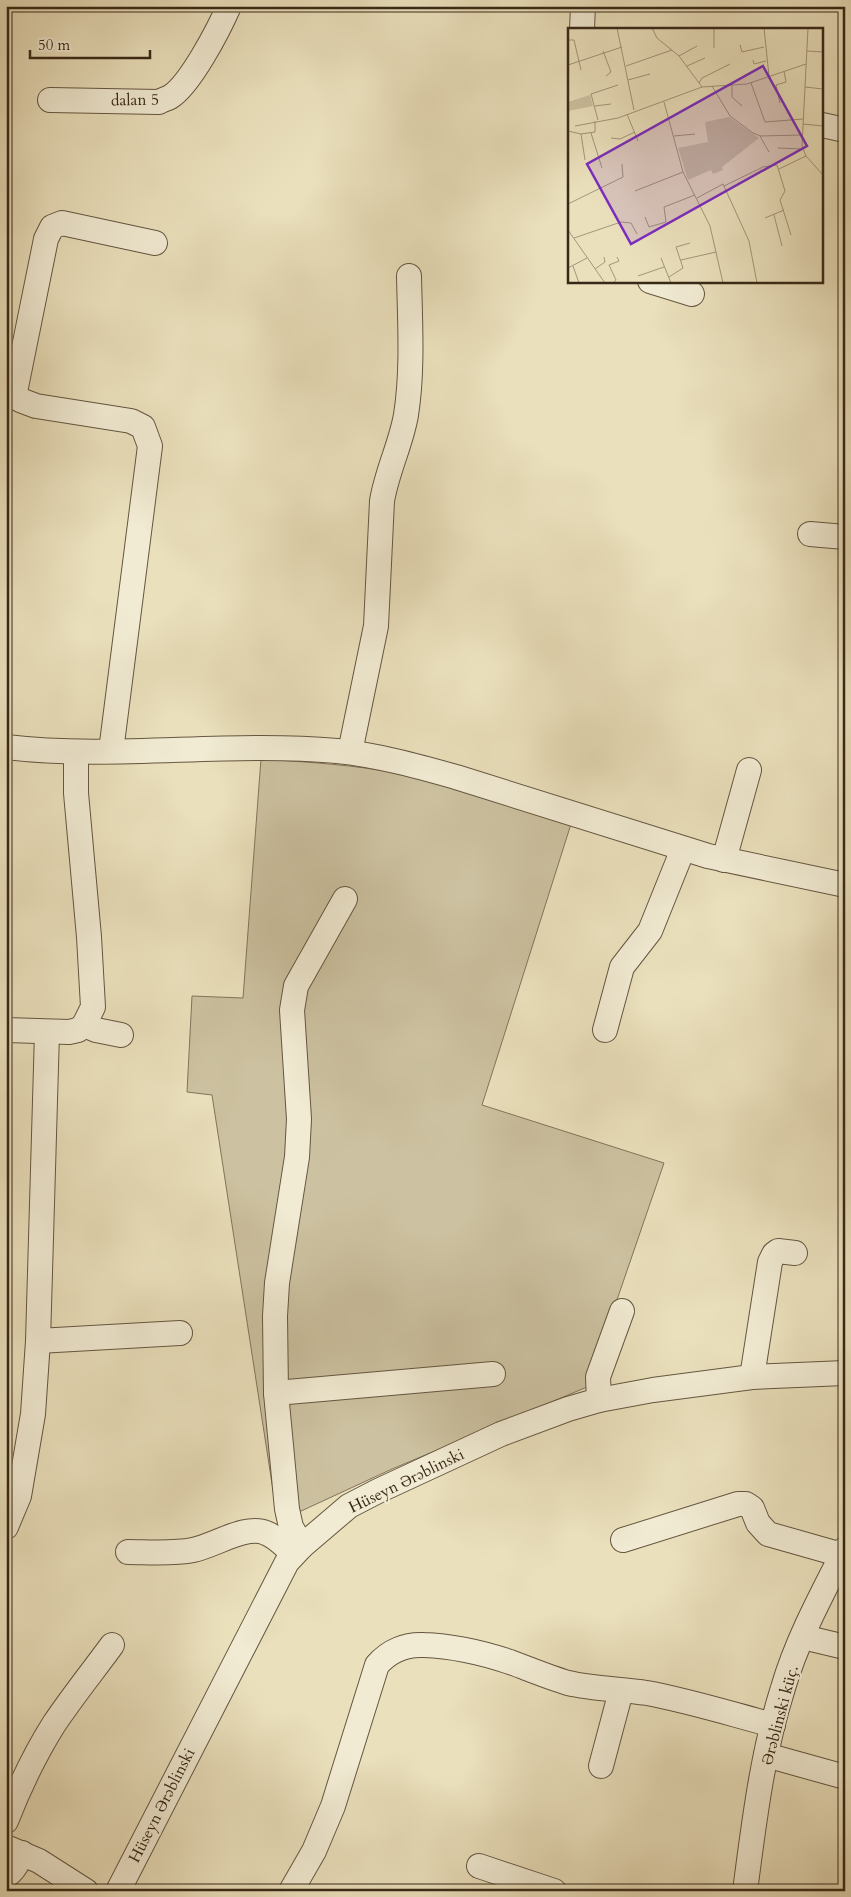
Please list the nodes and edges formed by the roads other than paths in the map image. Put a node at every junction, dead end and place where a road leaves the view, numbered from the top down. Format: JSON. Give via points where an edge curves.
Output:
{"nodes":[{"id":1,"x":229,"y":6,"type":"edge"},
{"id":2,"x":582,"y":6,"type":"edge"},
{"id":3,"x":582,"y":28,"type":"edge"},
{"id":4,"x":50,"y":100,"type":"dead end"},
{"id":5,"x":824,"y":125,"type":"edge"},
{"id":6,"x":845,"y":130,"type":"edge"},
{"id":7,"x":155,"y":242,"type":"dead end"},
{"id":8,"x":409,"y":276,"type":"dead end"},
{"id":9,"x":653,"y":282,"type":"edge"},
{"id":10,"x":692,"y":294,"type":"dead end"},
{"id":11,"x":810,"y":534,"type":"dead end"},
{"id":12,"x":845,"y":537,"type":"edge"},
{"id":13,"x":6,"y":747,"type":"edge"},
{"id":14,"x":111,"y":751,"type":"junction"},
{"id":15,"x":76,"y":752,"type":"junction"},
{"id":16,"x":350,"y":752,"type":"junction"},
{"id":17,"x":749,"y":770,"type":"dead end"},
{"id":18,"x":684,"y":849,"type":"junction"},
{"id":19,"x":724,"y":860,"type":"junction"},
{"id":20,"x":845,"y":885,"type":"edge"},
{"id":21,"x":345,"y":899,"type":"dead end"},
{"id":22,"x":84,"y":1025,"type":"junction"},
{"id":23,"x":6,"y":1030,"type":"edge"},
{"id":24,"x":605,"y":1030,"type":"dead end"},
{"id":25,"x":47,"y":1032,"type":"junction"},
{"id":26,"x":121,"y":1035,"type":"dead end"},
{"id":27,"x":794,"y":1253,"type":"dead end"},
{"id":28,"x":622,"y":1311,"type":"dead end"},
{"id":29,"x":180,"y":1333,"type":"dead end"},
{"id":30,"x":38,"y":1341,"type":"junction"},
{"id":31,"x":845,"y":1373,"type":"edge"},
{"id":32,"x":493,"y":1374,"type":"dead end"},
{"id":33,"x":752,"y":1377,"type":"junction"},
{"id":34,"x":276,"y":1393,"type":"junction"},
{"id":35,"x":599,"y":1400,"type":"junction"},
{"id":36,"x":6,"y":1527,"type":"edge"},
{"id":37,"x":623,"y":1540,"type":"dead end"},
{"id":38,"x":298,"y":1550,"type":"junction"},
{"id":39,"x":128,"y":1552,"type":"dead end"},
{"id":40,"x":843,"y":1552,"type":"edge"},
{"id":41,"x":803,"y":1637,"type":"junction"},
{"id":42,"x":112,"y":1646,"type":"dead end"},
{"id":43,"x":845,"y":1647,"type":"edge"},
{"id":44,"x":621,"y":1691,"type":"junction"},
{"id":45,"x":773,"y":1725,"type":"junction"},
{"id":46,"x":766,"y":1755,"type":"junction"},
{"id":47,"x":601,"y":1766,"type":"dead end"},
{"id":48,"x":845,"y":1777,"type":"edge"},
{"id":49,"x":6,"y":1821,"type":"edge"},
{"id":50,"x":479,"y":1866,"type":"dead end"},
{"id":51,"x":13,"y":1868,"type":"edge"},
{"id":52,"x":86,"y":1891,"type":"edge"},
{"id":53,"x":118,"y":1891,"type":"edge"},
{"id":54,"x":292,"y":1891,"type":"edge"},
{"id":55,"x":554,"y":1891,"type":"edge"},
{"id":56,"x":745,"y":1891,"type":"edge"}],
"edges":[{"from":1,"to":4,"type":"street","name":"dalan 5","via":[[203,56],[183,85],[170,97],[159,102]]},
{"from":2,"to":3,"type":"street"},
{"from":5,"to":6,"type":"street"},
{"from":7,"to":14,"type":"street","via":[[62,223],[52,227],[46,239],[15,392],[20,400],[36,406],[131,421],[142,427],[150,446]]},
{"from":8,"to":16,"type":"street","via":[[406,414],[382,500],[376,626]]},
{"from":9,"to":10,"type":"street"},
{"from":11,"to":12,"type":"street"},
{"from":13,"to":15,"type":"street"},
{"from":14,"to":15,"type":"street"},
{"from":14,"to":16,"type":"street","via":[[285,749]]},
{"from":15,"to":22,"type":"street","via":[[76,793],[93,995],[93,1007]]},
{"from":16,"to":18,"type":"street","via":[[441,772]]},
{"from":17,"to":19,"type":"street"},
{"from":18,"to":19,"type":"street"},
{"from":18,"to":24,"type":"street","via":[[650,931],[622,967]]},
{"from":19,"to":20,"type":"street"},
{"from":21,"to":34,"type":"street","via":[[296,986],[292,1010],[299,1119],[297,1157],[277,1283]]},
{"from":22,"to":25,"type":"street","via":[[69,1032]]},
{"from":22,"to":26,"type":"street"},
{"from":23,"to":25,"type":"street"},
{"from":25,"to":30,"type":"street"},
{"from":27,"to":33,"type":"street","via":[[778,1251],[770,1262]]},
{"from":28,"to":35,"type":"street","via":[[598,1377]]},
{"from":29,"to":30,"type":"street"},
{"from":30,"to":36,"type":"street","via":[[30,1437],[19,1496]]},
{"from":31,"to":33,"type":"street","name":"Hüseyn Ərəblinski"},
{"from":32,"to":34,"type":"street"},
{"from":33,"to":35,"type":"street","name":"Hüseyn Ərəblinski"},
{"from":34,"to":38,"type":"street","via":[[287,1509]]},
{"from":35,"to":38,"type":"street","name":"Hüseyn Ərəblinski","via":[[501,1434],[378,1491],[349,1506]]},
{"from":37,"to":40,"type":"street","via":[[746,1504],[768,1534]]},
{"from":38,"to":39,"type":"street","via":[[256,1530],[192,1550]]},
{"from":38,"to":53,"type":"street","name":"Hüseyn Ərəblinski","via":[[279,1576]]},
{"from":40,"to":41,"type":"street","name":"Ərəblinski küç."},
{"from":41,"to":43,"type":"street"},
{"from":41,"to":45,"type":"street","name":"Ərəblinski küç.","via":[[783,1687]]},
{"from":42,"to":49,"type":"street","via":[[55,1723]]},
{"from":44,"to":45,"type":"street","via":[[686,1701]]},
{"from":44,"to":47,"type":"street"},
{"from":44,"to":54,"type":"street","via":[[568,1682],[511,1662],[456,1648],[422,1644],[389,1653],[377,1665],[334,1806]]},
{"from":45,"to":46,"type":"street","name":"Ərəblinski küç."},
{"from":46,"to":48,"type":"street"},
{"from":46,"to":56,"type":"street","name":"Ərəblinski küç."},
{"from":50,"to":55,"type":"street"},
{"from":51,"to":52,"type":"street","via":[[39,1862]]}]}
